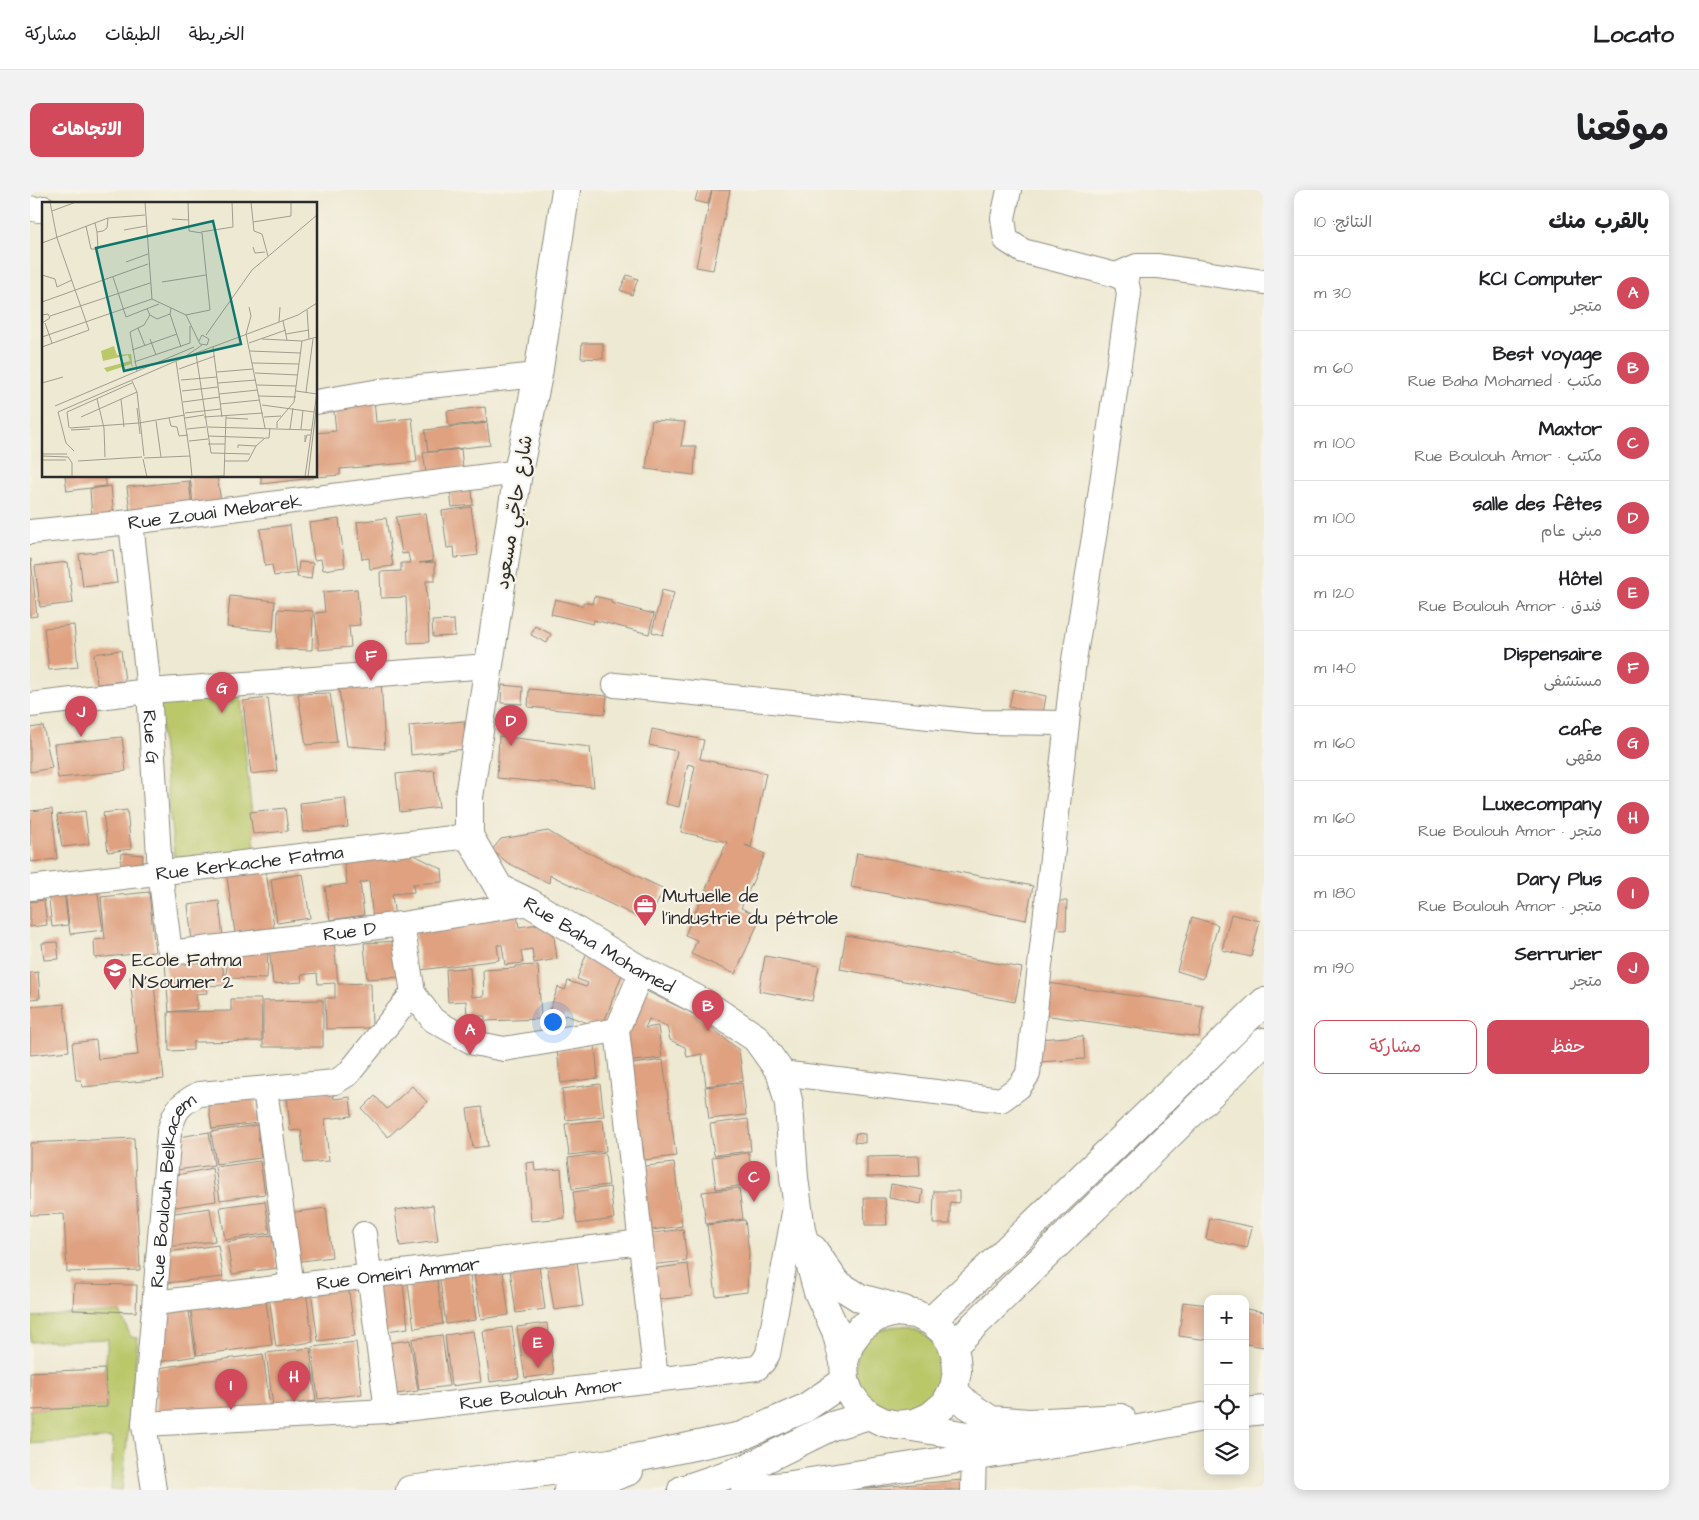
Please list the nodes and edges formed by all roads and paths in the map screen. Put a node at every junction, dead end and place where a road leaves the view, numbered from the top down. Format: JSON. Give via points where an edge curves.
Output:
{"nodes":[{"id":1,"x":566,"y":190,"type":"edge"},
{"id":2,"x":1009,"y":190,"type":"edge"},
{"id":3,"x":1116,"y":275,"type":"junction"},
{"id":4,"x":1264,"y":282,"type":"edge"},
{"id":5,"x":538,"y":375,"type":"junction"},
{"id":6,"x":318,"y":402,"type":"edge"},
{"id":7,"x":518,"y":472,"type":"junction"},
{"id":8,"x":131,"y":522,"type":"junction"},
{"id":9,"x":30,"y":532,"type":"edge"},
{"id":10,"x":489,"y":666,"type":"junction"},
{"id":11,"x":615,"y":686,"type":"dead end"},
{"id":12,"x":148,"y":691,"type":"junction"},
{"id":13,"x":30,"y":705,"type":"edge"},
{"id":14,"x":1066,"y":723,"type":"junction"},
{"id":15,"x":469,"y":836,"type":"junction"},
{"id":16,"x":160,"y":872,"type":"junction"},
{"id":17,"x":30,"y":888,"type":"edge"},
{"id":18,"x":530,"y":903,"type":"junction"},
{"id":19,"x":402,"y":924,"type":"junction"},
{"id":20,"x":170,"y":953,"type":"joint"},
{"id":21,"x":642,"y":971,"type":"junction"},
{"id":22,"x":413,"y":993,"type":"junction"},
{"id":23,"x":1264,"y":1002,"type":"edge"},
{"id":24,"x":617,"y":1030,"type":"junction"},
{"id":25,"x":1264,"y":1042,"type":"edge"},
{"id":26,"x":781,"y":1073,"type":"junction"},
{"id":27,"x":265,"y":1088,"type":"junction"},
{"id":28,"x":797,"y":1196,"type":"junction"},
{"id":29,"x":801,"y":1230,"type":"junction"},
{"id":30,"x":364,"y":1234,"type":"dead end"},
{"id":31,"x":641,"y":1242,"type":"junction"},
{"id":32,"x":370,"y":1276,"type":"junction"},
{"id":33,"x":292,"y":1287,"type":"junction"},
{"id":34,"x":155,"y":1304,"type":"junction"},
{"id":35,"x":923,"y":1317,"type":"junction"},
{"id":36,"x":953,"y":1346,"type":"junction"},
{"id":37,"x":845,"y":1371,"type":"junction"},
{"id":38,"x":656,"y":1380,"type":"junction"},
{"id":39,"x":953,"y":1390,"type":"junction"},
{"id":40,"x":1264,"y":1410,"type":"edge"},
{"id":41,"x":387,"y":1411,"type":"junction"},
{"id":42,"x":1249,"y":1412,"type":"edge"},
{"id":43,"x":870,"y":1415,"type":"junction"},
{"id":44,"x":1204,"y":1416,"type":"edge"},
{"id":45,"x":1204,"y":1417,"type":"edge"},
{"id":46,"x":144,"y":1424,"type":"junction"},
{"id":47,"x":897,"y":1425,"type":"junction"},
{"id":48,"x":1086,"y":1439,"type":"junction"},
{"id":49,"x":694,"y":1446,"type":"junction"},
{"id":50,"x":974,"y":1456,"type":"junction"},
{"id":51,"x":785,"y":1488,"type":"edge"},
{"id":52,"x":154,"y":1490,"type":"edge"},
{"id":53,"x":410,"y":1490,"type":"edge"},
{"id":54,"x":568,"y":1490,"type":"edge"},
{"id":55,"x":682,"y":1490,"type":"edge"},
{"id":56,"x":745,"y":1490,"type":"edge"},
{"id":57,"x":973,"y":1490,"type":"edge"}],
"edges":[{"from":1,"to":5,"type":"main road","name":"شارع حاجّي مسعود"},
{"from":2,"to":3,"type":"street","via":[[1003,218],[1006,240],[1023,251]]},
{"from":3,"to":4,"type":"street","via":[[1137,266],[1158,266]]},
{"from":3,"to":14,"type":"street","via":[[1126,280],[1129,294]]},
{"from":5,"to":6,"type":"street","via":[[380,391]]},
{"from":5,"to":7,"type":"main road","name":"شارع حاجّي مسعود"},
{"from":7,"to":8,"type":"street","name":"Rue Zouai Mebarek"},
{"from":7,"to":10,"type":"main road","name":"شارع حاجّي مسعود"},
{"from":8,"to":9,"type":"street","name":"Rue Zouai Mebarek"},
{"from":8,"to":12,"type":"street","name":"Rue G"},
{"from":10,"to":12,"type":"street"},
{"from":10,"to":15,"type":"main road","name":"شارع حاجّي مسعود","via":[[469,797]]},
{"from":11,"to":14,"type":"street","via":[[979,722]]},
{"from":12,"to":13,"type":"street"},
{"from":12,"to":16,"type":"street","name":"Rue G"},
{"from":14,"to":26,"type":"street","via":[[1028,1074],[1019,1087],[1000,1100]]},
{"from":15,"to":16,"type":"street","name":"Rue Kerkache Fatma"},
{"from":15,"to":18,"type":"main road","name":"Rue Baha Mohamed","via":[[499,888]]},
{"from":16,"to":17,"type":"street","name":"Rue Kerkache Fatma"},
{"from":16,"to":20,"type":"street","name":"Rue G"},
{"from":18,"to":19,"type":"street","name":"Rue D"},
{"from":18,"to":21,"type":"main road","name":"Rue Baha Mohamed"},
{"from":19,"to":20,"type":"street","name":"Rue D"},
{"from":19,"to":22,"type":"street"},
{"from":21,"to":24,"type":"street"},
{"from":21,"to":26,"type":"main road","name":"Rue Baha Mohamed","via":[[702,1002],[756,1038]]},
{"from":22,"to":24,"type":"street","via":[[433,1020],[474,1043],[504,1049]]},
{"from":22,"to":27,"type":"street","name":"Rue Boulouh Belkacem","via":[[348,1074],[335,1082]]},
{"from":23,"to":35,"type":"main road","via":[[991,1265]]},
{"from":24,"to":31,"type":"street"},
{"from":25,"to":36,"type":"main road"},
{"from":26,"to":28,"type":"main road","name":"Rue Baha Mohamed","via":[[789,1104]]},
{"from":27,"to":33,"type":"street"},
{"from":27,"to":34,"type":"street","name":"Rue Boulouh Belkacem","via":[[199,1094],[186,1101],[174,1114],[169,1132]]},
{"from":28,"to":29,"type":"main road","name":"Rue Baha Mohamed"},
{"from":28,"to":38,"type":"street","name":"Rue Boulouh Amor","via":[[768,1354],[763,1362],[757,1368]]},
{"from":29,"to":35,"type":"main road","via":[[836,1283],[860,1298]]},
{"from":29,"to":37,"type":"main road","name":"Rue Baha Mohamed","via":[[818,1292],[836,1331]]},
{"from":30,"to":32,"type":"street"},
{"from":31,"to":32,"type":"street","name":"Rue Omeiri Ammar"},
{"from":31,"to":38,"type":"street"},
{"from":32,"to":33,"type":"street","name":"Rue Omeiri Ammar"},
{"from":32,"to":41,"type":"street"},
{"from":33,"to":34,"type":"street","name":"Rue Omeiri Ammar"},
{"from":34,"to":46,"type":"street","name":"Rue Boulouh Belkacem"},
{"from":35,"to":36,"type":"main road","via":[[944,1332]]},
{"from":35,"to":37,"type":"main road","via":[[896,1312],[877,1317],[861,1328],[850,1343]]},
{"from":36,"to":39,"type":"main road","via":[[957,1371]]},
{"from":37,"to":43,"type":"main road","via":[[854,1400]]},
{"from":37,"to":49,"type":"main road","via":[[805,1408],[742,1436]]},
{"from":38,"to":41,"type":"street","name":"Rue Boulouh Amor"},
{"from":39,"to":44,"type":"main road","via":[[968,1405],[992,1420],[1029,1423]]},
{"from":39,"to":47,"type":"main road","via":[[945,1404],[931,1416],[915,1423]]},
{"from":40,"to":42,"type":"main road"},
{"from":41,"to":46,"type":"street","name":"Rue Boulouh Amor"},
{"from":43,"to":47,"type":"main road"},
{"from":43,"to":55,"type":"main road","via":[[832,1426],[747,1468]]},
{"from":45,"to":48,"type":"main road"},
{"from":46,"to":52,"type":"street","name":"Rue Boulouh Belkacem"},
{"from":47,"to":48,"type":"main road","via":[[974,1437]]},
{"from":48,"to":50,"type":"main road"},
{"from":49,"to":53,"type":"main road","via":[[611,1463]]},
{"from":49,"to":54,"type":"main road","via":[[586,1488]]},
{"from":50,"to":51,"type":"main road"},
{"from":50,"to":57,"type":"street"},
{"from":51,"to":56,"type":"main road"}]}
